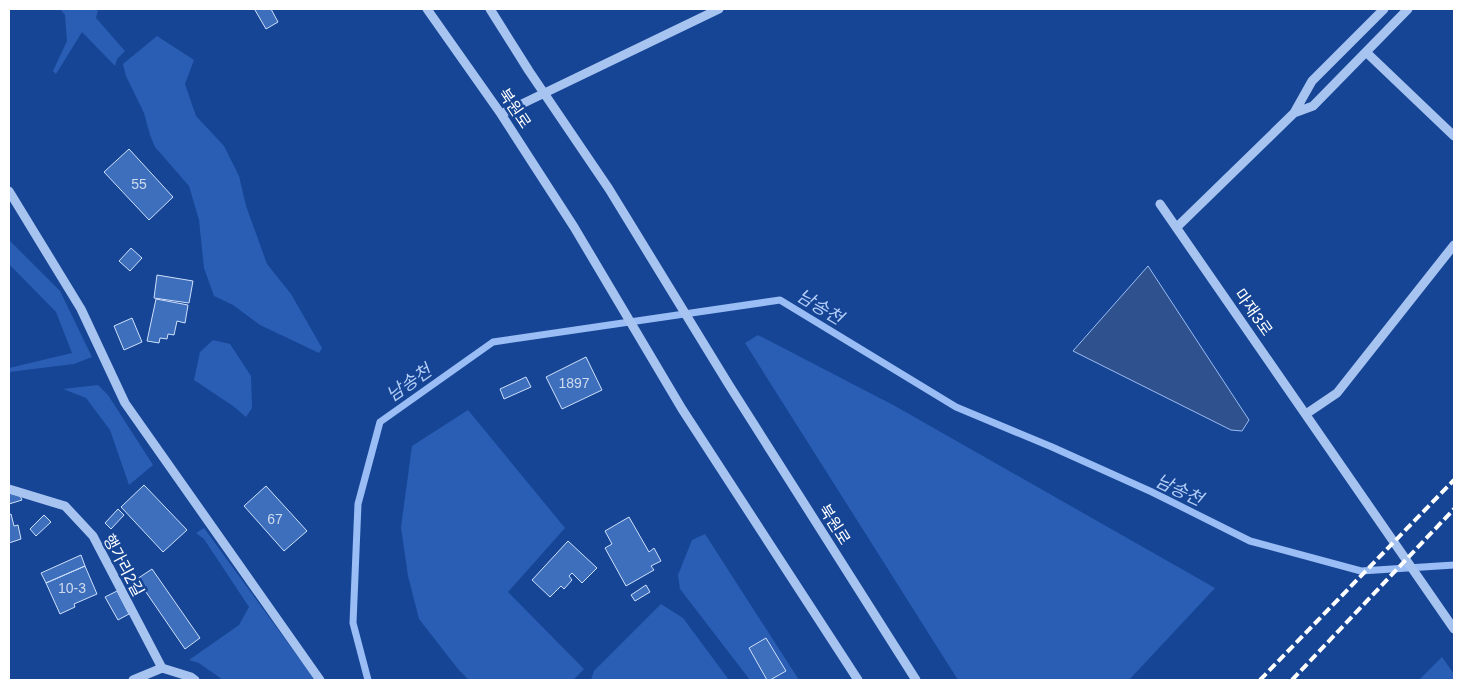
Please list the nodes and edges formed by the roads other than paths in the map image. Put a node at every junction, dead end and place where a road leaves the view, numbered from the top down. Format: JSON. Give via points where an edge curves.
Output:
{"nodes":[{"id":1,"x":427,"y":9,"type":"edge"},
{"id":2,"x":490,"y":9,"type":"edge"},
{"id":3,"x":719,"y":9,"type":"edge"},
{"id":4,"x":1384,"y":9,"type":"edge"},
{"id":5,"x":1408,"y":9,"type":"edge"},
{"id":6,"x":1366,"y":52,"type":"junction"},
{"id":7,"x":544,"y":94,"type":"junction"},
{"id":8,"x":1294,"y":113,"type":"junction"},
{"id":9,"x":501,"y":114,"type":"junction"},
{"id":10,"x":1454,"y":136,"type":"edge"},
{"id":11,"x":9,"y":191,"type":"edge"},
{"id":12,"x":1160,"y":204,"type":"dead end"},
{"id":13,"x":1177,"y":227,"type":"junction"},
{"id":14,"x":1454,"y":245,"type":"edge"},
{"id":15,"x":1306,"y":414,"type":"junction"},
{"id":16,"x":9,"y":489,"type":"edge"},
{"id":17,"x":1454,"y":629,"type":"edge"},
{"id":18,"x":162,"y":668,"type":"junction"},
{"id":19,"x":134,"y":680,"type":"edge"},
{"id":20,"x":195,"y":680,"type":"edge"},
{"id":21,"x":320,"y":680,"type":"edge"},
{"id":22,"x":858,"y":680,"type":"edge"},
{"id":23,"x":916,"y":680,"type":"edge"}],
"edges":[{"from":1,"to":9,"type":"street","name":"북원로"},
{"from":2,"to":7,"type":"street","name":"북원로"},
{"from":3,"to":7,"type":"street","name":"북원로"},
{"from":4,"to":8,"type":"street","via":[[1312,81]]},
{"from":5,"to":6,"type":"street"},
{"from":6,"to":8,"type":"street","via":[[1313,106]]},
{"from":6,"to":10,"type":"street"},
{"from":7,"to":9,"type":"street"},
{"from":7,"to":23,"type":"street","name":"북원로","via":[[609,189]]},
{"from":8,"to":13,"type":"street"},
{"from":9,"to":22,"type":"street","name":"북원로","via":[[574,227],[682,408]]},
{"from":11,"to":21,"type":"street","via":[[81,309],[125,403]]},
{"from":12,"to":13,"type":"street","name":"마재3로"},
{"from":13,"to":15,"type":"street","name":"마재3로"},
{"from":14,"to":15,"type":"street","via":[[1338,393]]},
{"from":15,"to":17,"type":"street","name":"마재3로"},
{"from":16,"to":18,"type":"street","name":"행가리2길","via":[[65,506],[93,536]]},
{"from":18,"to":19,"type":"street"},
{"from":18,"to":20,"type":"street"}]}
